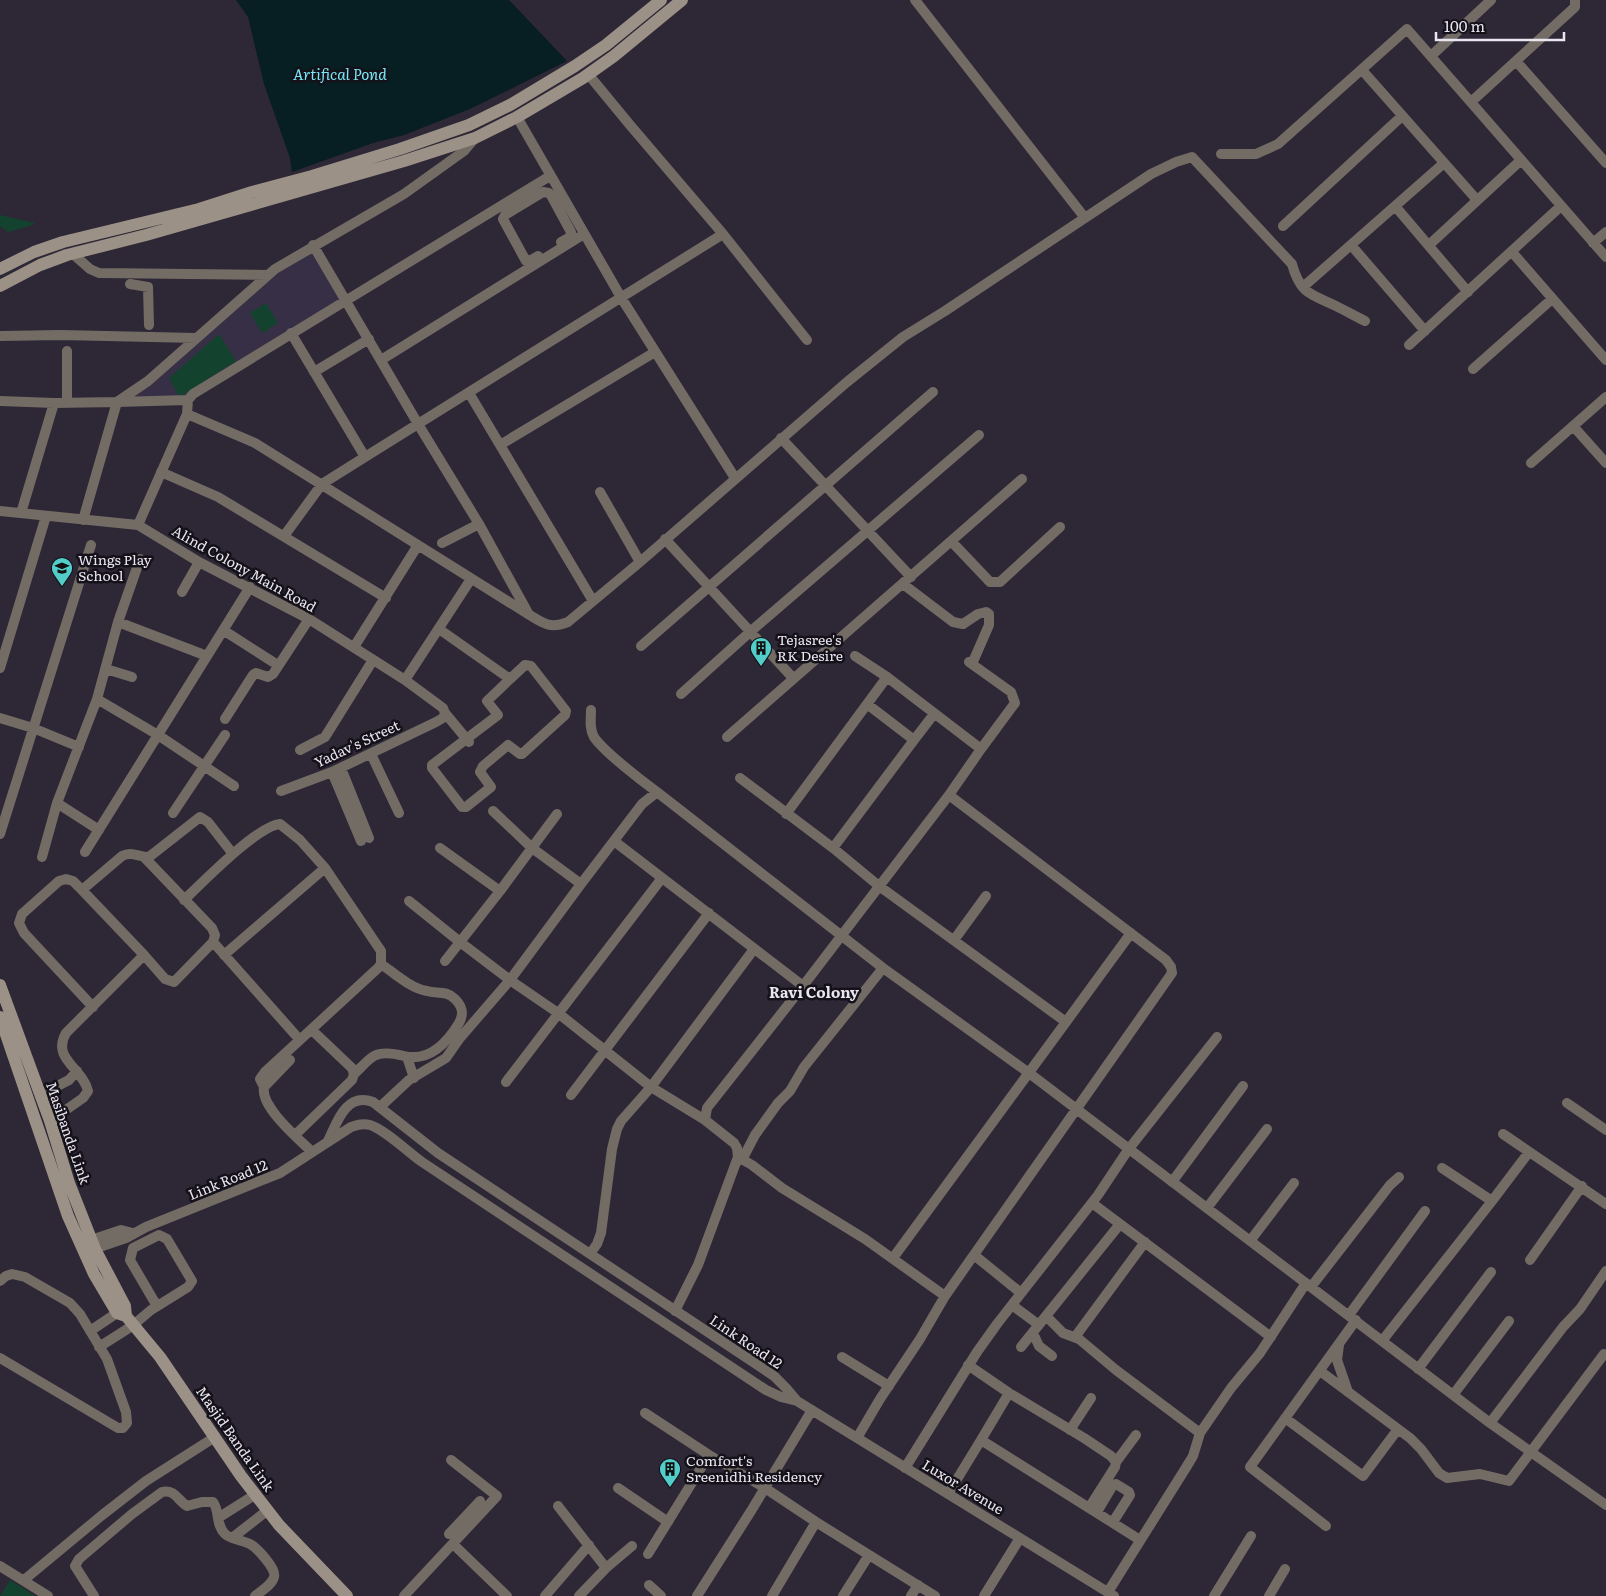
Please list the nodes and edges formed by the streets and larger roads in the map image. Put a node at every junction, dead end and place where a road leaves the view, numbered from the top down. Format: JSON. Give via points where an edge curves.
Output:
{"nodes":[{"id":1,"x":661,"y":0,"type":"edge"},
{"id":2,"x":682,"y":0,"type":"edge"},
{"id":3,"x":914,"y":0,"type":"edge"},
{"id":4,"x":1491,"y":0,"type":"edge"},
{"id":5,"x":1575,"y":0,"type":"edge"},
{"id":6,"x":1431,"y":56,"type":"junction"},
{"id":7,"x":1516,"y":61,"type":"junction"},
{"id":8,"x":1362,"y":70,"type":"junction"},
{"id":9,"x":588,"y":74,"type":"junction"},
{"id":10,"x":1471,"y":102,"type":"junction"},
{"id":11,"x":1402,"y":116,"type":"junction"},
{"id":12,"x":517,"y":117,"type":"junction"},
{"id":13,"x":469,"y":125,"type":"junction"},
{"id":14,"x":475,"y":138,"type":"junction"},
{"id":15,"x":1222,"y":154,"type":"dead end"},
{"id":16,"x":1604,"y":157,"type":"edge"},
{"id":17,"x":1521,"y":160,"type":"junction"},
{"id":18,"x":1444,"y":163,"type":"junction"},
{"id":19,"x":550,"y":176,"type":"junction"},
{"id":20,"x":556,"y":195,"type":"junction"},
{"id":21,"x":1477,"y":200,"type":"junction"},
{"id":22,"x":1395,"y":206,"type":"junction"},
{"id":23,"x":1562,"y":206,"type":"junction"},
{"id":24,"x":1085,"y":218,"type":"junction"},
{"id":25,"x":570,"y":220,"type":"junction"},
{"id":26,"x":1283,"y":226,"type":"dead end"},
{"id":27,"x":1606,"y":232,"type":"edge"},
{"id":28,"x":584,"y":234,"type":"junction"},
{"id":29,"x":723,"y":234,"type":"junction"},
{"id":30,"x":1593,"y":243,"type":"junction"},
{"id":31,"x":313,"y":245,"type":"junction"},
{"id":32,"x":1351,"y":245,"type":"junction"},
{"id":33,"x":1429,"y":245,"type":"junction"},
{"id":34,"x":1512,"y":252,"type":"junction"},
{"id":35,"x":73,"y":254,"type":"junction"},
{"id":36,"x":1606,"y":257,"type":"edge"},
{"id":37,"x":0,"y":270,"type":"edge"},
{"id":38,"x":135,"y":273,"type":"junction"},
{"id":39,"x":148,"y":273,"type":"junction"},
{"id":40,"x":268,"y":275,"type":"junction"},
{"id":41,"x":0,"y":286,"type":"edge"},
{"id":42,"x":148,"y":287,"type":"junction"},
{"id":43,"x":1303,"y":287,"type":"junction"},
{"id":44,"x":1468,"y":292,"type":"junction"},
{"id":45,"x":622,"y":299,"type":"junction"},
{"id":46,"x":1552,"y":299,"type":"junction"},
{"id":47,"x":347,"y":300,"type":"junction"},
{"id":48,"x":1365,"y":321,"type":"dead end"},
{"id":49,"x":149,"y":325,"type":"dead end"},
{"id":50,"x":1425,"y":331,"type":"junction"},
{"id":51,"x":291,"y":333,"type":"junction"},
{"id":52,"x":0,"y":336,"type":"edge"},
{"id":53,"x":196,"y":338,"type":"junction"},
{"id":54,"x":369,"y":339,"type":"junction"},
{"id":55,"x":807,"y":340,"type":"dead end"},
{"id":56,"x":1409,"y":345,"type":"dead end"},
{"id":57,"x":67,"y":351,"type":"dead end"},
{"id":58,"x":655,"y":352,"type":"junction"},
{"id":59,"x":380,"y":360,"type":"junction"},
{"id":60,"x":1606,"y":360,"type":"edge"},
{"id":61,"x":1473,"y":369,"type":"dead end"},
{"id":62,"x":314,"y":372,"type":"junction"},
{"id":63,"x":932,"y":392,"type":"dead end"},
{"id":64,"x":469,"y":393,"type":"junction"},
{"id":65,"x":1606,"y":397,"type":"edge"},
{"id":66,"x":188,"y":400,"type":"junction"},
{"id":67,"x":0,"y":401,"type":"edge"},
{"id":68,"x":117,"y":402,"type":"junction"},
{"id":69,"x":54,"y":403,"type":"junction"},
{"id":70,"x":67,"y":403,"type":"junction"},
{"id":71,"x":187,"y":414,"type":"junction"},
{"id":72,"x":418,"y":424,"type":"junction"},
{"id":73,"x":1573,"y":426,"type":"junction"},
{"id":74,"x":979,"y":434,"type":"dead end"},
{"id":75,"x":781,"y":438,"type":"junction"},
{"id":76,"x":500,"y":445,"type":"junction"},
{"id":77,"x":365,"y":457,"type":"junction"},
{"id":78,"x":1531,"y":463,"type":"dead end"},
{"id":79,"x":1606,"y":463,"type":"edge"},
{"id":80,"x":162,"y":472,"type":"junction"},
{"id":81,"x":735,"y":478,"type":"junction"},
{"id":82,"x":1022,"y":479,"type":"dead end"},
{"id":83,"x":322,"y":484,"type":"junction"},
{"id":84,"x":826,"y":485,"type":"junction"},
{"id":85,"x":600,"y":492,"type":"dead end"},
{"id":86,"x":0,"y":511,"type":"edge"},
{"id":87,"x":21,"y":513,"type":"junction"},
{"id":88,"x":46,"y":516,"type":"junction"},
{"id":89,"x":83,"y":520,"type":"junction"},
{"id":90,"x":479,"y":524,"type":"junction"},
{"id":91,"x":138,"y":525,"type":"junction"},
{"id":92,"x":1060,"y":527,"type":"dead end"},
{"id":93,"x":868,"y":530,"type":"junction"},
{"id":94,"x":284,"y":536,"type":"junction"},
{"id":95,"x":666,"y":539,"type":"junction"},
{"id":96,"x":951,"y":541,"type":"junction"},
{"id":97,"x":442,"y":543,"type":"dead end"},
{"id":98,"x":91,"y":545,"type":"dead end"},
{"id":99,"x":418,"y":545,"type":"junction"},
{"id":100,"x":140,"y":559,"type":"dead end"},
{"id":101,"x":199,"y":562,"type":"junction"},
{"id":102,"x":640,"y":562,"type":"junction"},
{"id":103,"x":911,"y":577,"type":"junction"},
{"id":104,"x":471,"y":579,"type":"junction"},
{"id":105,"x":903,"y":584,"type":"junction"},
{"id":106,"x":250,"y":587,"type":"junction"},
{"id":107,"x":710,"y":587,"type":"junction"},
{"id":108,"x":182,"y":592,"type":"dead end"},
{"id":109,"x":386,"y":598,"type":"junction"},
{"id":110,"x":593,"y":601,"type":"junction"},
{"id":111,"x":528,"y":614,"type":"junction"},
{"id":112,"x":309,"y":620,"type":"junction"},
{"id":113,"x":118,"y":622,"type":"junction"},
{"id":114,"x":438,"y":628,"type":"junction"},
{"id":115,"x":222,"y":630,"type":"junction"},
{"id":116,"x":750,"y":632,"type":"junction"},
{"id":117,"x":641,"y":646,"type":"dead end"},
{"id":118,"x":354,"y":647,"type":"junction"},
{"id":119,"x":207,"y":656,"type":"junction"},
{"id":120,"x":854,"y":656,"type":"dead end"},
{"id":121,"x":373,"y":660,"type":"junction"},
{"id":122,"x":273,"y":662,"type":"dead end"},
{"id":123,"x":0,"y":668,"type":"edge"},
{"id":124,"x":106,"y":669,"type":"junction"},
{"id":125,"x":887,"y":677,"type":"junction"},
{"id":126,"x":132,"y":678,"type":"dead end"},
{"id":127,"x":510,"y":678,"type":"junction"},
{"id":128,"x":793,"y":678,"type":"junction"},
{"id":129,"x":405,"y":680,"type":"junction"},
{"id":130,"x":681,"y":694,"type":"dead end"},
{"id":131,"x":97,"y":699,"type":"junction"},
{"id":132,"x":867,"y":704,"type":"junction"},
{"id":133,"x":591,"y":710,"type":"dead end"},
{"id":134,"x":934,"y":714,"type":"junction"},
{"id":135,"x":444,"y":715,"type":"junction"},
{"id":136,"x":0,"y":718,"type":"edge"},
{"id":137,"x":225,"y":719,"type":"dead end"},
{"id":138,"x":33,"y":728,"type":"junction"},
{"id":139,"x":158,"y":735,"type":"junction"},
{"id":140,"x":225,"y":735,"type":"dead end"},
{"id":141,"x":727,"y":737,"type":"dead end"},
{"id":142,"x":468,"y":740,"type":"junction"},
{"id":143,"x":914,"y":740,"type":"junction"},
{"id":144,"x":79,"y":747,"type":"junction"},
{"id":145,"x":980,"y":749,"type":"junction"},
{"id":146,"x":300,"y":750,"type":"dead end"},
{"id":147,"x":371,"y":754,"type":"junction"},
{"id":148,"x":204,"y":766,"type":"junction"},
{"id":149,"x":337,"y":770,"type":"junction"},
{"id":150,"x":740,"y":778,"type":"dead end"},
{"id":151,"x":234,"y":786,"type":"dead end"},
{"id":152,"x":281,"y":791,"type":"dead end"},
{"id":153,"x":657,"y":792,"type":"junction"},
{"id":154,"x":949,"y":795,"type":"junction"},
{"id":155,"x":57,"y":803,"type":"junction"},
{"id":156,"x":493,"y":811,"type":"dead end"},
{"id":157,"x":174,"y":813,"type":"dead end"},
{"id":158,"x":399,"y":813,"type":"dead end"},
{"id":159,"x":557,"y":814,"type":"dead end"},
{"id":160,"x":786,"y":814,"type":"junction"},
{"id":161,"x":99,"y":830,"type":"junction"},
{"id":162,"x":0,"y":834,"type":"edge"},
{"id":163,"x":365,"y":839,"type":"dead end"},
{"id":164,"x":614,"y":841,"type":"junction"},
{"id":165,"x":440,"y":848,"type":"dead end"},
{"id":166,"x":532,"y":848,"type":"junction"},
{"id":167,"x":833,"y":848,"type":"junction"},
{"id":168,"x":85,"y":852,"type":"dead end"},
{"id":169,"x":233,"y":854,"type":"junction"},
{"id":170,"x":42,"y":857,"type":"dead end"},
{"id":171,"x":144,"y":857,"type":"junction"},
{"id":172,"x":325,"y":868,"type":"junction"},
{"id":173,"x":662,"y":878,"type":"junction"},
{"id":174,"x":581,"y":884,"type":"junction"},
{"id":175,"x":879,"y":886,"type":"junction"},
{"id":176,"x":82,"y":890,"type":"junction"},
{"id":177,"x":500,"y":890,"type":"junction"},
{"id":178,"x":986,"y":896,"type":"dead end"},
{"id":179,"x":184,"y":900,"type":"junction"},
{"id":180,"x":409,"y":901,"type":"dead end"},
{"id":181,"x":709,"y":914,"type":"junction"},
{"id":182,"x":1131,"y":933,"type":"junction"},
{"id":183,"x":842,"y":936,"type":"junction"},
{"id":184,"x":954,"y":940,"type":"junction"},
{"id":185,"x":213,"y":942,"type":"junction"},
{"id":186,"x":460,"y":942,"type":"junction"},
{"id":187,"x":754,"y":949,"type":"junction"},
{"id":188,"x":144,"y":954,"type":"junction"},
{"id":189,"x":224,"y":955,"type":"junction"},
{"id":190,"x":446,"y":961,"type":"dead end"},
{"id":191,"x":381,"y":964,"type":"junction"},
{"id":192,"x":883,"y":968,"type":"junction"},
{"id":193,"x":510,"y":980,"type":"junction"},
{"id":194,"x":0,"y":985,"type":"edge"},
{"id":195,"x":803,"y":986,"type":"junction"},
{"id":196,"x":93,"y":1007,"type":"junction"},
{"id":197,"x":558,"y":1013,"type":"junction"},
{"id":198,"x":0,"y":1017,"type":"edge"},
{"id":199,"x":1066,"y":1022,"type":"junction"},
{"id":200,"x":312,"y":1030,"type":"junction"},
{"id":201,"x":1217,"y":1037,"type":"dead end"},
{"id":202,"x":299,"y":1039,"type":"junction"},
{"id":203,"x":605,"y":1051,"type":"junction"},
{"id":204,"x":424,"y":1056,"type":"junction"},
{"id":205,"x":407,"y":1057,"type":"junction"},
{"id":206,"x":290,"y":1060,"type":"dead end"},
{"id":207,"x":427,"y":1070,"type":"junction"},
{"id":208,"x":77,"y":1072,"type":"junction"},
{"id":209,"x":1029,"y":1073,"type":"junction"},
{"id":210,"x":354,"y":1074,"type":"junction"},
{"id":211,"x":414,"y":1078,"type":"junction"},
{"id":212,"x":506,"y":1082,"type":"dead end"},
{"id":213,"x":1244,"y":1086,"type":"dead end"},
{"id":214,"x":264,"y":1087,"type":"junction"},
{"id":215,"x":651,"y":1087,"type":"junction"},
{"id":216,"x":40,"y":1095,"type":"junction"},
{"id":217,"x":571,"y":1095,"type":"dead end"},
{"id":218,"x":1567,"y":1103,"type":"dead end"},
{"id":219,"x":380,"y":1107,"type":"junction"},
{"id":220,"x":1077,"y":1110,"type":"junction"},
{"id":221,"x":50,"y":1120,"type":"junction"},
{"id":222,"x":705,"y":1120,"type":"junction"},
{"id":223,"x":1267,"y":1129,"type":"dead end"},
{"id":224,"x":1606,"y":1130,"type":"edge"},
{"id":225,"x":1503,"y":1134,"type":"dead end"},
{"id":226,"x":295,"y":1135,"type":"junction"},
{"id":227,"x":328,"y":1142,"type":"junction"},
{"id":228,"x":1128,"y":1150,"type":"junction"},
{"id":229,"x":312,"y":1152,"type":"junction"},
{"id":230,"x":1529,"y":1152,"type":"junction"},
{"id":231,"x":740,"y":1158,"type":"junction"},
{"id":232,"x":1442,"y":1168,"type":"dead end"},
{"id":233,"x":1399,"y":1177,"type":"dead end"},
{"id":234,"x":1172,"y":1182,"type":"junction"},
{"id":235,"x":1294,"y":1183,"type":"dead end"},
{"id":236,"x":1582,"y":1186,"type":"junction"},
{"id":237,"x":1492,"y":1200,"type":"junction"},
{"id":238,"x":1092,"y":1203,"type":"junction"},
{"id":239,"x":1606,"y":1204,"type":"edge"},
{"id":240,"x":1207,"y":1208,"type":"junction"},
{"id":241,"x":1424,"y":1211,"type":"dead end"},
{"id":242,"x":1120,"y":1224,"type":"junction"},
{"id":243,"x":1250,"y":1241,"type":"junction"},
{"id":244,"x":1145,"y":1242,"type":"junction"},
{"id":245,"x":90,"y":1247,"type":"junction"},
{"id":246,"x":590,"y":1254,"type":"junction"},
{"id":247,"x":974,"y":1255,"type":"junction"},
{"id":248,"x":893,"y":1258,"type":"junction"},
{"id":249,"x":1530,"y":1260,"type":"dead end"},
{"id":250,"x":1606,"y":1271,"type":"edge"},
{"id":251,"x":1491,"y":1272,"type":"dead end"},
{"id":252,"x":0,"y":1281,"type":"edge"},
{"id":253,"x":1308,"y":1285,"type":"junction"},
{"id":254,"x":115,"y":1288,"type":"joint"},
{"id":255,"x":1021,"y":1293,"type":"junction"},
{"id":256,"x":945,"y":1296,"type":"junction"},
{"id":257,"x":1012,"y":1304,"type":"junction"},
{"id":258,"x":158,"y":1305,"type":"junction"},
{"id":259,"x":675,"y":1311,"type":"junction"},
{"id":260,"x":1046,"y":1316,"type":"junction"},
{"id":261,"x":1352,"y":1317,"type":"junction"},
{"id":262,"x":125,"y":1318,"type":"junction"},
{"id":263,"x":1509,"y":1321,"type":"dead end"},
{"id":264,"x":1036,"y":1329,"type":"junction"},
{"id":265,"x":90,"y":1331,"type":"junction"},
{"id":266,"x":1075,"y":1336,"type":"junction"},
{"id":267,"x":1270,"y":1337,"type":"junction"},
{"id":268,"x":1382,"y":1341,"type":"junction"},
{"id":269,"x":1340,"y":1342,"type":"junction"},
{"id":270,"x":100,"y":1347,"type":"junction"},
{"id":271,"x":1022,"y":1347,"type":"dead end"},
{"id":272,"x":1604,"y":1354,"type":"dead end"},
{"id":273,"x":1052,"y":1356,"type":"dead end"},
{"id":274,"x":842,"y":1357,"type":"dead end"},
{"id":275,"x":0,"y":1358,"type":"edge"},
{"id":276,"x":968,"y":1365,"type":"junction"},
{"id":277,"x":1418,"y":1369,"type":"junction"},
{"id":278,"x":1320,"y":1370,"type":"junction"},
{"id":279,"x":889,"y":1386,"type":"junction"},
{"id":280,"x":1348,"y":1392,"type":"junction"},
{"id":281,"x":1009,"y":1393,"type":"junction"},
{"id":282,"x":1453,"y":1395,"type":"junction"},
{"id":283,"x":1091,"y":1398,"type":"dead end"},
{"id":284,"x":797,"y":1401,"type":"junction"},
{"id":285,"x":812,"y":1410,"type":"junction"},
{"id":286,"x":645,"y":1413,"type":"dead end"},
{"id":287,"x":1286,"y":1418,"type":"junction"},
{"id":288,"x":1490,"y":1423,"type":"junction"},
{"id":289,"x":1070,"y":1430,"type":"junction"},
{"id":290,"x":1398,"y":1430,"type":"junction"},
{"id":291,"x":1200,"y":1433,"type":"junction"},
{"id":292,"x":1136,"y":1435,"type":"dead end"},
{"id":293,"x":215,"y":1437,"type":"junction"},
{"id":294,"x":857,"y":1438,"type":"junction"},
{"id":295,"x":982,"y":1440,"type":"junction"},
{"id":296,"x":1531,"y":1452,"type":"junction"},
{"id":297,"x":709,"y":1455,"type":"junction"},
{"id":298,"x":452,"y":1460,"type":"dead end"},
{"id":299,"x":1116,"y":1462,"type":"junction"},
{"id":300,"x":905,"y":1468,"type":"junction"},
{"id":301,"x":618,"y":1488,"type":"dead end"},
{"id":302,"x":765,"y":1488,"type":"junction"},
{"id":303,"x":256,"y":1494,"type":"junction"},
{"id":304,"x":948,"y":1494,"type":"junction"},
{"id":305,"x":482,"y":1503,"type":"junction"},
{"id":306,"x":1606,"y":1505,"type":"edge"},
{"id":307,"x":558,"y":1506,"type":"dead end"},
{"id":308,"x":1095,"y":1509,"type":"junction"},
{"id":309,"x":268,"y":1510,"type":"junction"},
{"id":310,"x":218,"y":1518,"type":"junction"},
{"id":311,"x":1114,"y":1521,"type":"junction"},
{"id":312,"x":668,"y":1522,"type":"junction"},
{"id":313,"x":816,"y":1522,"type":"junction"},
{"id":314,"x":1326,"y":1526,"type":"dead end"},
{"id":315,"x":449,"y":1534,"type":"dead end"},
{"id":316,"x":1251,"y":1536,"type":"dead end"},
{"id":317,"x":232,"y":1538,"type":"junction"},
{"id":318,"x":1020,"y":1538,"type":"junction"},
{"id":319,"x":1140,"y":1540,"type":"junction"},
{"id":320,"x":452,"y":1544,"type":"junction"},
{"id":321,"x":589,"y":1545,"type":"junction"},
{"id":322,"x":632,"y":1546,"type":"dead end"},
{"id":323,"x":648,"y":1554,"type":"dead end"},
{"id":324,"x":869,"y":1555,"type":"junction"},
{"id":325,"x":0,"y":1566,"type":"edge"},
{"id":326,"x":606,"y":1568,"type":"junction"},
{"id":327,"x":1286,"y":1569,"type":"dead end"},
{"id":328,"x":24,"y":1580,"type":"junction"},
{"id":329,"x":649,"y":1585,"type":"dead end"},
{"id":330,"x":918,"y":1585,"type":"junction"},
{"id":331,"x":1111,"y":1594,"type":"edge"},
{"id":332,"x":582,"y":1595,"type":"edge"},
{"id":333,"x":48,"y":1596,"type":"edge"},
{"id":334,"x":94,"y":1596,"type":"edge"},
{"id":335,"x":255,"y":1596,"type":"edge"},
{"id":336,"x":347,"y":1596,"type":"edge"},
{"id":337,"x":404,"y":1596,"type":"edge"},
{"id":338,"x":507,"y":1596,"type":"edge"},
{"id":339,"x":545,"y":1596,"type":"edge"},
{"id":340,"x":661,"y":1596,"type":"edge"},
{"id":341,"x":697,"y":1596,"type":"edge"},
{"id":342,"x":772,"y":1596,"type":"edge"},
{"id":343,"x":843,"y":1596,"type":"edge"},
{"id":344,"x":911,"y":1596,"type":"edge"},
{"id":345,"x":935,"y":1596,"type":"edge"},
{"id":346,"x":984,"y":1596,"type":"edge"},
{"id":347,"x":1214,"y":1596,"type":"edge"},
{"id":348,"x":1269,"y":1596,"type":"edge"}],
"edges":[{"from":1,"to":13,"type":"street","via":[[575,66]]},
{"from":2,"to":9,"type":"street"},
{"from":3,"to":24,"type":"street"},
{"from":4,"to":6,"type":"street"},
{"from":5,"to":7,"type":"street","via":[[1575,7]]},
{"from":6,"to":8,"type":"street","via":[[1407,29]]},
{"from":6,"to":10,"type":"street"},
{"from":7,"to":10,"type":"street"},
{"from":7,"to":16,"type":"street"},
{"from":8,"to":11,"type":"street"},
{"from":8,"to":15,"type":"street","via":[[1278,144],[1256,154]]},
{"from":9,"to":12,"type":"street"},
{"from":9,"to":29,"type":"street"},
{"from":10,"to":17,"type":"street"},
{"from":11,"to":18,"type":"street"},
{"from":11,"to":26,"type":"street"},
{"from":12,"to":14,"type":"street"},
{"from":12,"to":19,"type":"street"},
{"from":13,"to":14,"type":"street"},
{"from":13,"to":37,"type":"street","via":[[199,209],[63,242],[34,252]]},
{"from":14,"to":31,"type":"street","via":[[464,151],[404,194]]},
{"from":14,"to":35,"type":"street"},
{"from":17,"to":21,"type":"street"},
{"from":17,"to":23,"type":"street"},
{"from":18,"to":21,"type":"street"},
{"from":18,"to":22,"type":"street"},
{"from":19,"to":20,"type":"street"},
{"from":19,"to":47,"type":"street"},
{"from":20,"to":25,"type":"street"},
{"from":20,"to":25,"type":"street","via":[[543,192],[503,217],[526,261],[570,236]]},
{"from":21,"to":33,"type":"street"},
{"from":22,"to":32,"type":"street"},
{"from":22,"to":33,"type":"street"},
{"from":23,"to":30,"type":"street"},
{"from":23,"to":34,"type":"street"},
{"from":24,"to":43,"type":"street","via":[[1151,174],[1192,157],[1292,264],[1296,279]]},
{"from":24,"to":75,"type":"street","via":[[903,337]]},
{"from":25,"to":28,"type":"street"},
{"from":27,"to":30,"type":"street"},
{"from":28,"to":45,"type":"street"},
{"from":28,"to":59,"type":"street"},
{"from":29,"to":45,"type":"street"},
{"from":29,"to":55,"type":"street"},
{"from":30,"to":36,"type":"street"},
{"from":31,"to":40,"type":"street"},
{"from":31,"to":47,"type":"street"},
{"from":32,"to":43,"type":"street"},
{"from":32,"to":50,"type":"street"},
{"from":33,"to":44,"type":"street"},
{"from":34,"to":44,"type":"street"},
{"from":34,"to":46,"type":"street"},
{"from":35,"to":38,"type":"street","via":[[99,273]]},
{"from":35,"to":41,"type":"street","via":[[40,265]]},
{"from":38,"to":39,"type":"street"},
{"from":38,"to":42,"type":"street","via":[[132,284]]},
{"from":39,"to":40,"type":"street"},
{"from":39,"to":42,"type":"street"},
{"from":40,"to":53,"type":"street"},
{"from":42,"to":49,"type":"street"},
{"from":43,"to":48,"type":"street","via":[[1312,296]]},
{"from":44,"to":50,"type":"street"},
{"from":45,"to":58,"type":"street"},
{"from":45,"to":64,"type":"street"},
{"from":46,"to":60,"type":"street"},
{"from":46,"to":61,"type":"street"},
{"from":47,"to":51,"type":"street"},
{"from":47,"to":54,"type":"street"},
{"from":50,"to":56,"type":"street"},
{"from":51,"to":62,"type":"street"},
{"from":51,"to":66,"type":"street","via":[[202,387]]},
{"from":52,"to":53,"type":"street"},
{"from":53,"to":68,"type":"street","via":[[148,381]]},
{"from":54,"to":59,"type":"street"},
{"from":54,"to":62,"type":"street"},
{"from":57,"to":70,"type":"street"},
{"from":58,"to":76,"type":"street"},
{"from":58,"to":81,"type":"street"},
{"from":59,"to":72,"type":"street"},
{"from":62,"to":77,"type":"street"},
{"from":63,"to":84,"type":"street"},
{"from":64,"to":72,"type":"street"},
{"from":64,"to":76,"type":"street"},
{"from":65,"to":73,"type":"street"},
{"from":66,"to":68,"type":"street"},
{"from":66,"to":71,"type":"street"},
{"from":67,"to":69,"type":"street"},
{"from":68,"to":70,"type":"street"},
{"from":68,"to":89,"type":"street"},
{"from":69,"to":70,"type":"street"},
{"from":69,"to":87,"type":"street"},
{"from":71,"to":80,"type":"street"},
{"from":71,"to":83,"type":"street","via":[[255,444]]},
{"from":72,"to":77,"type":"street"},
{"from":72,"to":90,"type":"street"},
{"from":73,"to":78,"type":"street"},
{"from":73,"to":79,"type":"street"},
{"from":74,"to":93,"type":"street"},
{"from":75,"to":81,"type":"street"},
{"from":75,"to":84,"type":"street"},
{"from":76,"to":110,"type":"street"},
{"from":77,"to":83,"type":"street"},
{"from":80,"to":91,"type":"street"},
{"from":80,"to":94,"type":"street","via":[[218,496]]},
{"from":81,"to":95,"type":"street"},
{"from":82,"to":96,"type":"street"},
{"from":83,"to":94,"type":"street"},
{"from":83,"to":99,"type":"street"},
{"from":84,"to":93,"type":"street"},
{"from":84,"to":107,"type":"street"},
{"from":85,"to":102,"type":"street"},
{"from":86,"to":87,"type":"street","name":"Alind Colony Main Road"},
{"from":87,"to":88,"type":"street","name":"Alind Colony Main Road"},
{"from":88,"to":89,"type":"street","name":"Alind Colony Main Road"},
{"from":88,"to":123,"type":"street"},
{"from":89,"to":91,"type":"street","name":"Alind Colony Main Road"},
{"from":90,"to":97,"type":"street"},
{"from":90,"to":111,"type":"street"},
{"from":91,"to":101,"type":"street","name":"Alind Colony Main Road"},
{"from":92,"to":96,"type":"street","via":[[1000,582],[990,582]]},
{"from":93,"to":103,"type":"street"},
{"from":93,"to":116,"type":"street"},
{"from":94,"to":109,"type":"street"},
{"from":95,"to":102,"type":"street"},
{"from":95,"to":107,"type":"street"},
{"from":96,"to":103,"type":"street"},
{"from":98,"to":138,"type":"street"},
{"from":99,"to":104,"type":"street"},
{"from":99,"to":109,"type":"street"},
{"from":100,"to":113,"type":"street"},
{"from":101,"to":106,"type":"street","name":"Alind Colony Main Road"},
{"from":101,"to":108,"type":"street"},
{"from":102,"to":110,"type":"street"},
{"from":103,"to":105,"type":"street"},
{"from":104,"to":111,"type":"street"},
{"from":104,"to":114,"type":"street"},
{"from":105,"to":128,"type":"street"},
{"from":105,"to":145,"type":"street","via":[[959,624],[981,612],[989,614],[989,625],[970,663],[1011,692],[1015,703]]},
{"from":106,"to":112,"type":"street","name":"Alind Colony Main Road"},
{"from":106,"to":115,"type":"street"},
{"from":107,"to":116,"type":"street"},
{"from":107,"to":117,"type":"street"},
{"from":109,"to":118,"type":"street"},
{"from":110,"to":111,"type":"street","via":[[568,622],[559,625],[546,625]]},
{"from":112,"to":118,"type":"street","name":"Alind Colony Main Road"},
{"from":112,"to":137,"type":"street","via":[[270,677],[253,675]]},
{"from":113,"to":119,"type":"street"},
{"from":113,"to":124,"type":"street"},
{"from":114,"to":127,"type":"street"},
{"from":114,"to":129,"type":"street"},
{"from":115,"to":119,"type":"street"},
{"from":115,"to":122,"type":"street"},
{"from":116,"to":128,"type":"street"},
{"from":116,"to":130,"type":"street"},
{"from":118,"to":121,"type":"street","name":"Alind Colony Main Road"},
{"from":119,"to":139,"type":"street"},
{"from":120,"to":125,"type":"street"},
{"from":121,"to":129,"type":"street","name":"Alind Colony Main Road"},
{"from":121,"to":146,"type":"street","via":[[325,737]]},
{"from":124,"to":126,"type":"street"},
{"from":124,"to":131,"type":"street"},
{"from":125,"to":132,"type":"street"},
{"from":125,"to":134,"type":"street"},
{"from":127,"to":142,"type":"street","via":[[487,701],[498,715]]},
{"from":127,"to":142,"type":"street","via":[[524,665],[531,666],[566,711],[565,715],[522,754],[508,745],[483,766],[480,772],[491,787],[462,807],[432,768],[435,762]]},
{"from":128,"to":141,"type":"street"},
{"from":129,"to":135,"type":"street","name":"Alind Colony Main Road","via":[[443,708]]},
{"from":131,"to":139,"type":"street"},
{"from":131,"to":144,"type":"street"},
{"from":132,"to":143,"type":"street"},
{"from":132,"to":160,"type":"street"},
{"from":133,"to":153,"type":"street","via":[[590,727],[595,737]]},
{"from":134,"to":143,"type":"street"},
{"from":134,"to":145,"type":"street"},
{"from":135,"to":142,"type":"street","name":"Alind Colony Main Road"},
{"from":135,"to":147,"type":"street","name":"Yadav's Street"},
{"from":136,"to":138,"type":"street"},
{"from":138,"to":144,"type":"street"},
{"from":138,"to":162,"type":"street"},
{"from":139,"to":148,"type":"street"},
{"from":139,"to":161,"type":"street"},
{"from":140,"to":148,"type":"street"},
{"from":143,"to":167,"type":"street"},
{"from":144,"to":155,"type":"street"},
{"from":145,"to":154,"type":"street"},
{"from":147,"to":149,"type":"street","name":"Yadav's Street"},
{"from":147,"to":158,"type":"street"},
{"from":148,"to":151,"type":"street"},
{"from":148,"to":157,"type":"street"},
{"from":149,"to":152,"type":"street","name":"Yadav's Street"},
{"from":149,"to":163,"type":"street"},
{"from":150,"to":160,"type":"street"},
{"from":153,"to":164,"type":"street","via":[[642,804]]},
{"from":153,"to":183,"type":"street"},
{"from":154,"to":175,"type":"street"},
{"from":154,"to":182,"type":"street"},
{"from":155,"to":161,"type":"street"},
{"from":155,"to":170,"type":"street"},
{"from":156,"to":166,"type":"street"},
{"from":159,"to":166,"type":"street"},
{"from":160,"to":167,"type":"street"},
{"from":161,"to":168,"type":"street"},
{"from":164,"to":173,"type":"street"},
{"from":164,"to":174,"type":"street"},
{"from":165,"to":177,"type":"street"},
{"from":166,"to":174,"type":"street"},
{"from":166,"to":177,"type":"street"},
{"from":167,"to":175,"type":"street"},
{"from":169,"to":171,"type":"street","via":[[208,822],[200,817],[149,857]]},
{"from":169,"to":172,"type":"street","via":[[264,831],[280,824],[300,840]]},
{"from":169,"to":179,"type":"street"},
{"from":171,"to":176,"type":"street","via":[[122,856]]},
{"from":171,"to":179,"type":"street"},
{"from":172,"to":189,"type":"street"},
{"from":172,"to":191,"type":"street","via":[[381,951]]},
{"from":173,"to":181,"type":"street"},
{"from":173,"to":197,"type":"street"},
{"from":174,"to":193,"type":"street"},
{"from":175,"to":183,"type":"street"},
{"from":175,"to":184,"type":"street"},
{"from":176,"to":188,"type":"street"},
{"from":176,"to":196,"type":"street","via":[[66,878],[59,881],[22,914],[20,922],[24,933]]},
{"from":177,"to":186,"type":"street"},
{"from":178,"to":184,"type":"street"},
{"from":179,"to":185,"type":"street","via":[[212,928]]},
{"from":180,"to":186,"type":"street"},
{"from":181,"to":187,"type":"street"},
{"from":181,"to":203,"type":"street"},
{"from":182,"to":199,"type":"street"},
{"from":182,"to":220,"type":"street","via":[[1166,960],[1172,974]]},
{"from":183,"to":192,"type":"street"},
{"from":183,"to":195,"type":"street"},
{"from":184,"to":199,"type":"street"},
{"from":185,"to":188,"type":"street","via":[[174,982],[165,979]]},
{"from":185,"to":189,"type":"street"},
{"from":186,"to":190,"type":"street"},
{"from":186,"to":193,"type":"street"},
{"from":187,"to":195,"type":"street"},
{"from":187,"to":215,"type":"street"},
{"from":188,"to":196,"type":"street"},
{"from":189,"to":202,"type":"street"},
{"from":191,"to":200,"type":"street"},
{"from":191,"to":204,"type":"street","via":[[421,990],[446,993],[461,1006],[463,1012],[454,1032],[436,1051]]},
{"from":192,"to":209,"type":"street"},
{"from":192,"to":231,"type":"street","via":[[804,1067]]},
{"from":193,"to":197,"type":"street"},
{"from":193,"to":207,"type":"street","via":[[446,1058]]},
{"from":194,"to":216,"type":"street","name":"Masibanda Link"},
{"from":195,"to":222,"type":"street","via":[[707,1108]]},
{"from":196,"to":208,"type":"street","via":[[62,1040],[62,1053]]},
{"from":197,"to":203,"type":"street"},
{"from":197,"to":212,"type":"street"},
{"from":198,"to":245,"type":"street","via":[[56,1186]]},
{"from":199,"to":209,"type":"street"},
{"from":200,"to":202,"type":"street"},
{"from":200,"to":210,"type":"street","via":[[352,1068]]},
{"from":201,"to":228,"type":"street"},
{"from":202,"to":214,"type":"street","via":[[262,1075]]},
{"from":203,"to":215,"type":"street"},
{"from":203,"to":217,"type":"street"},
{"from":204,"to":205,"type":"street"},
{"from":204,"to":207,"type":"street"},
{"from":205,"to":210,"type":"street","via":[[388,1053],[375,1055]]},
{"from":205,"to":211,"type":"street"},
{"from":206,"to":214,"type":"street"},
{"from":207,"to":211,"type":"street"},
{"from":208,"to":216,"type":"street","via":[[69,1080]]},
{"from":208,"to":221,"type":"street","via":[[86,1082],[88,1091],[83,1098]]},
{"from":209,"to":220,"type":"street"},
{"from":209,"to":248,"type":"street"},
{"from":210,"to":226,"type":"street","via":[[352,1080]]},
{"from":211,"to":219,"type":"street"},
{"from":213,"to":234,"type":"street"},
{"from":214,"to":226,"type":"street","via":[[268,1105]]},
{"from":215,"to":222,"type":"street"},
{"from":215,"to":246,"type":"street","via":[[617,1129],[601,1233]]},
{"from":216,"to":221,"type":"street","name":"Masibanda Link"},
{"from":218,"to":224,"type":"street"},
{"from":219,"to":227,"type":"street","name":"Link Road 12","via":[[364,1099],[346,1107]]},
{"from":219,"to":246,"type":"street","name":"Link Road 12","via":[[438,1153]]},
{"from":220,"to":228,"type":"street"},
{"from":220,"to":247,"type":"street"},
{"from":221,"to":245,"type":"street","name":"Masibanda Link"},
{"from":222,"to":231,"type":"street","via":[[734,1143]]},
{"from":223,"to":240,"type":"street"},
{"from":225,"to":230,"type":"street"},
{"from":226,"to":229,"type":"street"},
{"from":227,"to":229,"type":"street","name":"Link Road 12"},
{"from":227,"to":284,"type":"street","name":"Link Road 12","via":[[351,1127],[371,1125],[750,1380],[781,1397]]},
{"from":228,"to":234,"type":"street"},
{"from":228,"to":238,"type":"street"},
{"from":229,"to":245,"type":"street","name":"Link Road 12","via":[[280,1173],[133,1233],[121,1230]]},
{"from":230,"to":236,"type":"street"},
{"from":230,"to":237,"type":"street"},
{"from":231,"to":248,"type":"street"},
{"from":231,"to":259,"type":"street","via":[[698,1265]]},
{"from":232,"to":237,"type":"street"},
{"from":233,"to":253,"type":"street"},
{"from":234,"to":240,"type":"street"},
{"from":235,"to":243,"type":"street"},
{"from":236,"to":239,"type":"street"},
{"from":236,"to":249,"type":"street"},
{"from":237,"to":268,"type":"street"},
{"from":238,"to":242,"type":"street"},
{"from":238,"to":255,"type":"street"},
{"from":240,"to":243,"type":"street"},
{"from":241,"to":261,"type":"street"},
{"from":242,"to":244,"type":"street"},
{"from":242,"to":260,"type":"street"},
{"from":243,"to":253,"type":"street"},
{"from":244,"to":266,"type":"street"},
{"from":244,"to":267,"type":"street"},
{"from":245,"to":254,"type":"street","name":"Masibanda Link"},
{"from":245,"to":262,"type":"street"},
{"from":246,"to":259,"type":"street","name":"Link Road 12"},
{"from":247,"to":255,"type":"street"},
{"from":247,"to":256,"type":"street"},
{"from":248,"to":256,"type":"street"},
{"from":250,"to":288,"type":"street"},
{"from":251,"to":277,"type":"street"},
{"from":252,"to":265,"type":"street","via":[[12,1274],[25,1277],[70,1303]]},
{"from":253,"to":261,"type":"street"},
{"from":253,"to":267,"type":"street"},
{"from":254,"to":262,"type":"street","name":"Masjid Banda Link","via":[[125,1306]]},
{"from":255,"to":257,"type":"street"},
{"from":256,"to":279,"type":"street"},
{"from":257,"to":264,"type":"street"},
{"from":257,"to":276,"type":"street"},
{"from":258,"to":258,"type":"street","via":[[188,1288],[192,1281],[167,1239],[159,1235],[133,1248],[130,1260]]},
{"from":258,"to":262,"type":"street"},
{"from":259,"to":284,"type":"street","name":"Link Road 12","via":[[774,1376]]},
{"from":260,"to":264,"type":"street"},
{"from":260,"to":266,"type":"street","via":[[1063,1333]]},
{"from":261,"to":268,"type":"street"},
{"from":261,"to":269,"type":"street"},
{"from":262,"to":265,"type":"street"},
{"from":262,"to":270,"type":"street"},
{"from":262,"to":293,"type":"street","name":"Masjid Banda Link","via":[[160,1357]]},
{"from":263,"to":282,"type":"street"},
{"from":264,"to":271,"type":"street"},
{"from":264,"to":273,"type":"street","via":[[1039,1346]]},
{"from":265,"to":270,"type":"street"},
{"from":266,"to":291,"type":"street"},
{"from":267,"to":291,"type":"street"},
{"from":268,"to":277,"type":"street"},
{"from":269,"to":278,"type":"street"},
{"from":269,"to":280,"type":"street","via":[[1338,1360]]},
{"from":270,"to":275,"type":"street","via":[[126,1412],[127,1423],[123,1428]]},
{"from":272,"to":296,"type":"street"},
{"from":274,"to":279,"type":"street"},
{"from":276,"to":281,"type":"street"},
{"from":276,"to":300,"type":"street"},
{"from":277,"to":282,"type":"street"},
{"from":278,"to":280,"type":"street"},
{"from":278,"to":287,"type":"street"},
{"from":279,"to":294,"type":"street"},
{"from":280,"to":290,"type":"street"},
{"from":281,"to":289,"type":"street"},
{"from":281,"to":295,"type":"street"},
{"from":282,"to":288,"type":"street"},
{"from":283,"to":289,"type":"street"},
{"from":284,"to":285,"type":"street","name":"Luxor Avenue"},
{"from":285,"to":294,"type":"street","name":"Luxor Avenue"},
{"from":285,"to":302,"type":"street"},
{"from":286,"to":297,"type":"street"},
{"from":287,"to":290,"type":"street","via":[[1363,1476]]},
{"from":287,"to":314,"type":"street","via":[[1250,1467]]},
{"from":288,"to":296,"type":"street"},
{"from":289,"to":299,"type":"street"},
{"from":290,"to":296,"type":"street","via":[[1421,1449],[1439,1473],[1447,1478],[1480,1474],[1509,1481]]},
{"from":291,"to":319,"type":"street","via":[[1193,1456]]},
{"from":292,"to":299,"type":"street"},
{"from":293,"to":303,"type":"street","name":"Masjid Banda Link"},
{"from":293,"to":328,"type":"street","via":[[146,1482]]},
{"from":294,"to":300,"type":"street","name":"Luxor Avenue"},
{"from":295,"to":304,"type":"street"},
{"from":295,"to":308,"type":"street"},
{"from":296,"to":306,"type":"street"},
{"from":297,"to":302,"type":"street"},
{"from":297,"to":312,"type":"street"},
{"from":298,"to":305,"type":"street","via":[[497,1496]]},
{"from":299,"to":308,"type":"street"},
{"from":300,"to":304,"type":"street","name":"Luxor Avenue"},
{"from":301,"to":312,"type":"street"},
{"from":302,"to":313,"type":"street"},
{"from":302,"to":341,"type":"street"},
{"from":303,"to":309,"type":"street","name":"Masjid Banda Link"},
{"from":303,"to":310,"type":"street"},
{"from":304,"to":318,"type":"street","name":"Luxor Avenue"},
{"from":305,"to":315,"type":"street"},
{"from":305,"to":320,"type":"street"},
{"from":307,"to":321,"type":"street"},
{"from":308,"to":311,"type":"street"},
{"from":308,"to":311,"type":"street","via":[[1113,1485],[1130,1492]]},
{"from":309,"to":317,"type":"street"},
{"from":309,"to":336,"type":"street","name":"Masjid Banda Link"},
{"from":310,"to":317,"type":"street","via":[[220,1528]]},
{"from":310,"to":334,"type":"street","via":[[212,1502],[187,1506],[171,1491],[162,1492],[79,1559],[75,1566]]},
{"from":311,"to":319,"type":"street"},
{"from":312,"to":323,"type":"street"},
{"from":313,"to":324,"type":"street"},
{"from":313,"to":342,"type":"street"},
{"from":316,"to":347,"type":"street"},
{"from":317,"to":335,"type":"street","via":[[258,1551],[274,1573],[268,1586]]},
{"from":318,"to":331,"type":"street","name":"Luxor Avenue"},
{"from":318,"to":346,"type":"street"},
{"from":319,"to":331,"type":"street"},
{"from":320,"to":337,"type":"street"},
{"from":320,"to":338,"type":"street"},
{"from":321,"to":326,"type":"street"},
{"from":321,"to":339,"type":"street"},
{"from":322,"to":326,"type":"street"},
{"from":324,"to":330,"type":"street"},
{"from":324,"to":343,"type":"street"},
{"from":325,"to":328,"type":"street"},
{"from":326,"to":332,"type":"street"},
{"from":327,"to":348,"type":"street"},
{"from":328,"to":333,"type":"street"},
{"from":329,"to":340,"type":"street"},
{"from":330,"to":344,"type":"street"},
{"from":330,"to":345,"type":"street"}]}
